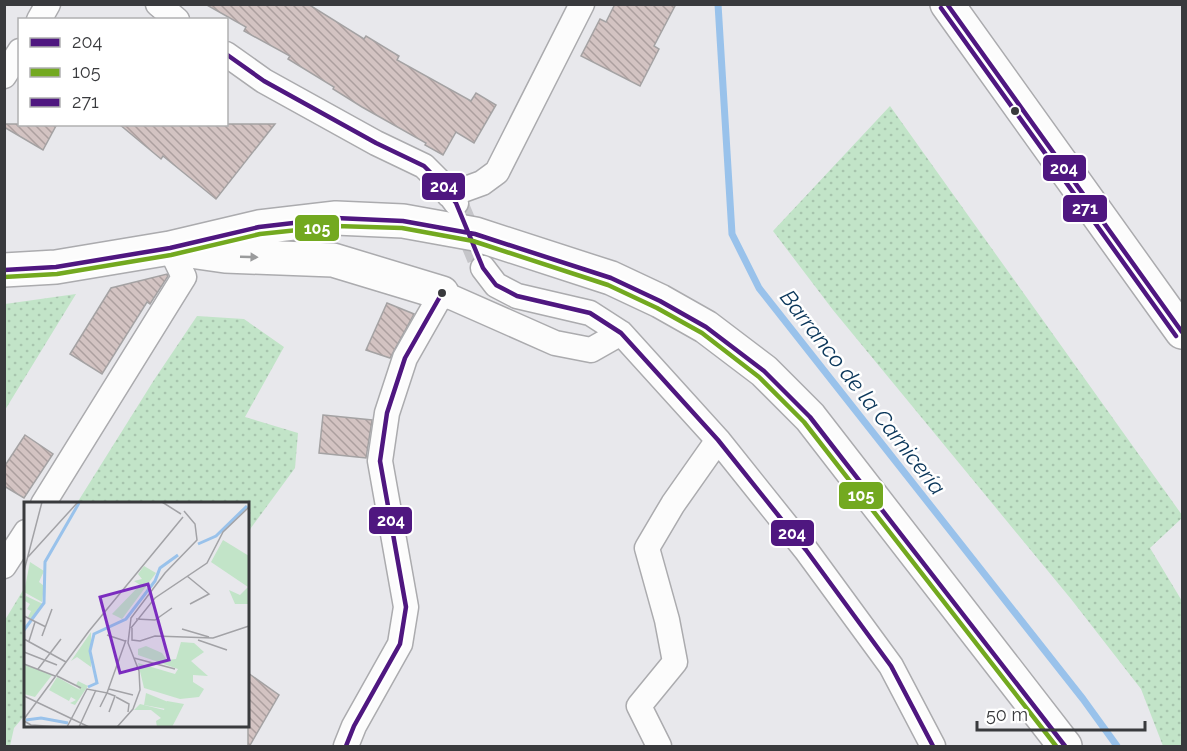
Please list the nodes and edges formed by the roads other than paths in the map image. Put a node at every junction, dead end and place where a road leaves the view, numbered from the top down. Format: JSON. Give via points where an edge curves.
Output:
{"nodes":[{"id":1,"x":48,"y":4,"type":"edge"},
{"id":2,"x":158,"y":4,"type":"edge"},
{"id":3,"x":582,"y":4,"type":"edge"},
{"id":4,"x":947,"y":4,"type":"edge"},
{"id":5,"x":40,"y":18,"type":"edge"},
{"id":6,"x":175,"y":18,"type":"edge"},
{"id":7,"x":18,"y":54,"type":"edge"},
{"id":8,"x":228,"y":55,"type":"edge"},
{"id":9,"x":4,"y":76,"type":"edge"},
{"id":10,"x":170,"y":249,"type":"junction"},
{"id":11,"x":483,"y":268,"type":"tunnel mouth"},
{"id":12,"x":4,"y":270,"type":"edge"},
{"id":13,"x":442,"y":293,"type":"junction"},
{"id":14,"x":1182,"y":332,"type":"edge"},
{"id":15,"x":621,"y":333,"type":"junction"},
{"id":16,"x":718,"y":440,"type":"junction"},
{"id":17,"x":44,"y":502,"type":"edge"},
{"id":18,"x":24,"y":535,"type":"edge"},
{"id":19,"x":4,"y":566,"type":"edge"},
{"id":20,"x":346,"y":747,"type":"edge"},
{"id":21,"x":659,"y":747,"type":"edge"},
{"id":22,"x":933,"y":747,"type":"edge"},
{"id":23,"x":1065,"y":747,"type":"edge"}],
"edges":[{"from":1,"to":5,"type":"street"},
{"from":2,"to":6,"type":"street"},
{"from":3,"to":8,"type":"street","via":[[497,172],[453,199],[424,166],[264,81]]},
{"from":4,"to":14,"type":"main road"},
{"from":7,"to":9,"type":"street"},
{"from":10,"to":12,"type":"main road","via":[[56,267]]},
{"from":10,"to":13,"type":"main road","one_way":true,"via":[[333,261]]},
{"from":10,"to":17,"type":"street","via":[[184,277]]},
{"from":10,"to":23,"type":"main road","via":[[270,226],[336,218],[403,221],[475,234],[611,278],[660,301],[706,327],[764,371],[810,417]]},
{"from":11,"to":15,"type":"street","via":[[496,285],[517,296],[590,313]]},
{"from":13,"to":15,"type":"street","via":[[555,343],[591,350]]},
{"from":13,"to":20,"type":"street","via":[[405,358],[387,413],[380,461],[406,607],[400,644]]},
{"from":15,"to":16,"type":"street"},
{"from":16,"to":21,"type":"street","via":[[647,548],[675,662],[639,706]]},
{"from":16,"to":22,"type":"street","via":[[806,550],[891,666]]},
{"from":18,"to":19,"type":"street"}]}
